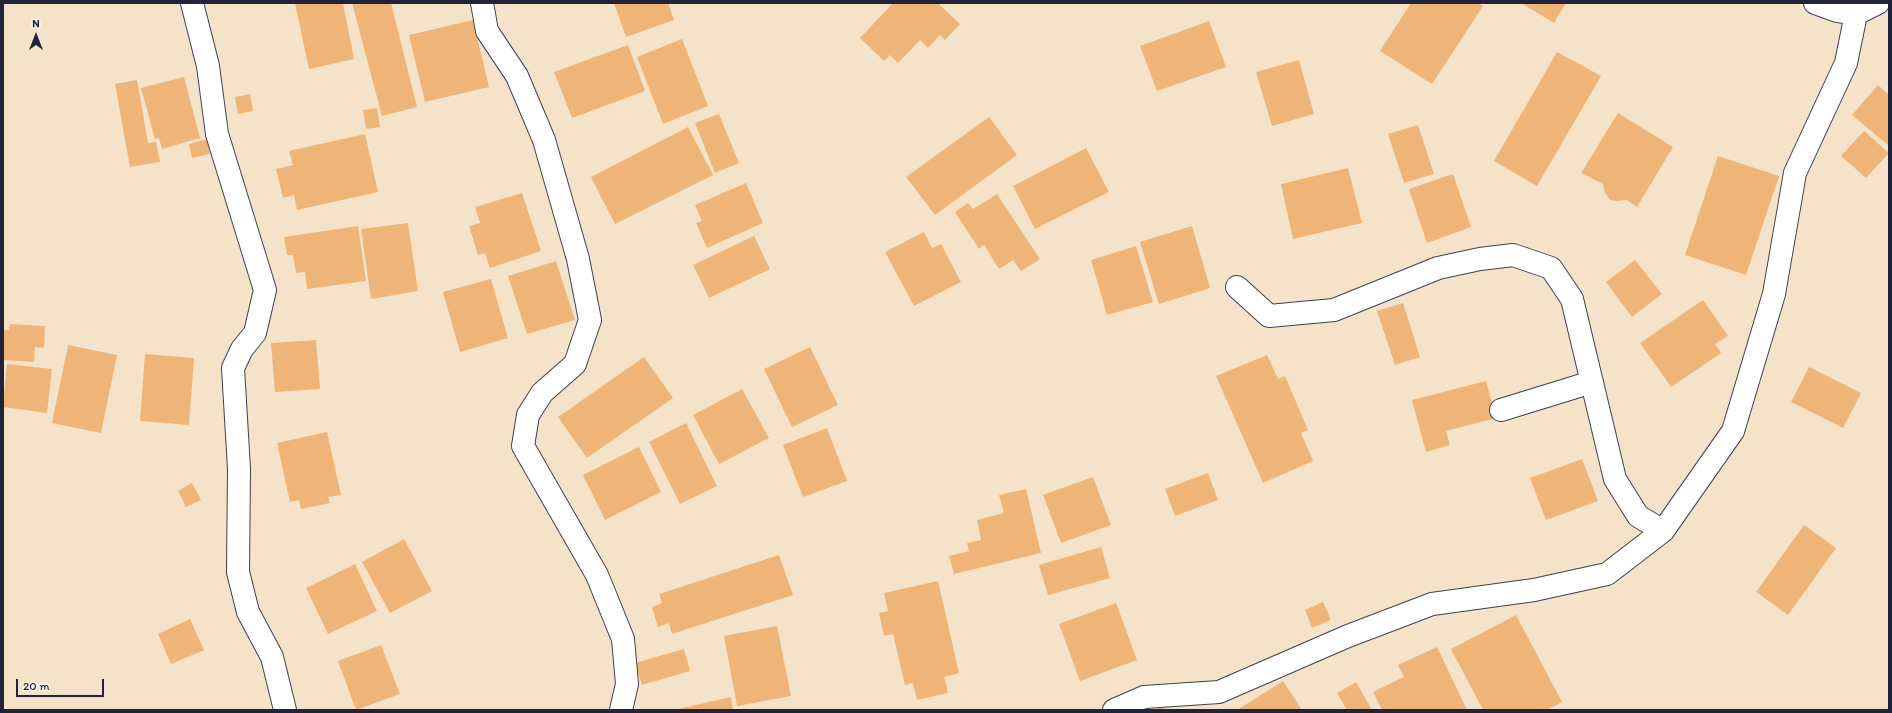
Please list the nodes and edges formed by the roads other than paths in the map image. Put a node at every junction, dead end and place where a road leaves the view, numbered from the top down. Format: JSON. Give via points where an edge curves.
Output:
{"nodes":[{"id":1,"x":192,"y":3,"type":"edge"},
{"id":2,"x":482,"y":3,"type":"edge"},
{"id":3,"x":1816,"y":3,"type":"edge"},
{"id":4,"x":1878,"y":3,"type":"edge"},
{"id":5,"x":1856,"y":14,"type":"junction"},
{"id":6,"x":1237,"y":286,"type":"dead end"},
{"id":7,"x":1592,"y":382,"type":"junction"},
{"id":8,"x":1501,"y":410,"type":"dead end"},
{"id":9,"x":1663,"y":531,"type":"junction"},
{"id":10,"x":285,"y":710,"type":"edge"},
{"id":11,"x":620,"y":710,"type":"edge"},
{"id":12,"x":1114,"y":710,"type":"edge"}],
"edges":[{"from":1,"to":10,"type":"street","via":[[208,66],[217,134],[265,290],[255,333],[242,349],[233,368],[239,469],[238,572],[248,612],[272,657]]},
{"from":2,"to":11,"type":"street","via":[[487,31],[517,76],[544,140],[578,259],[590,320],[575,364],[542,393],[528,415],[523,446],[597,575],[623,639],[627,684]]},
{"from":3,"to":5,"type":"street","via":[[1837,11]]},
{"from":4,"to":5,"type":"street"},
{"from":5,"to":9,"type":"street","via":[[1846,63],[1795,173],[1774,294],[1733,431]]},
{"from":6,"to":7,"type":"street","via":[[1269,316],[1334,310],[1438,268],[1513,255],[1551,268],[1572,299]]},
{"from":7,"to":8,"type":"street"},
{"from":7,"to":9,"type":"street","via":[[1615,479],[1638,516]]},
{"from":9,"to":12,"type":"street","via":[[1608,574],[1534,590],[1432,604],[1348,636],[1219,692],[1144,696]]}]}
